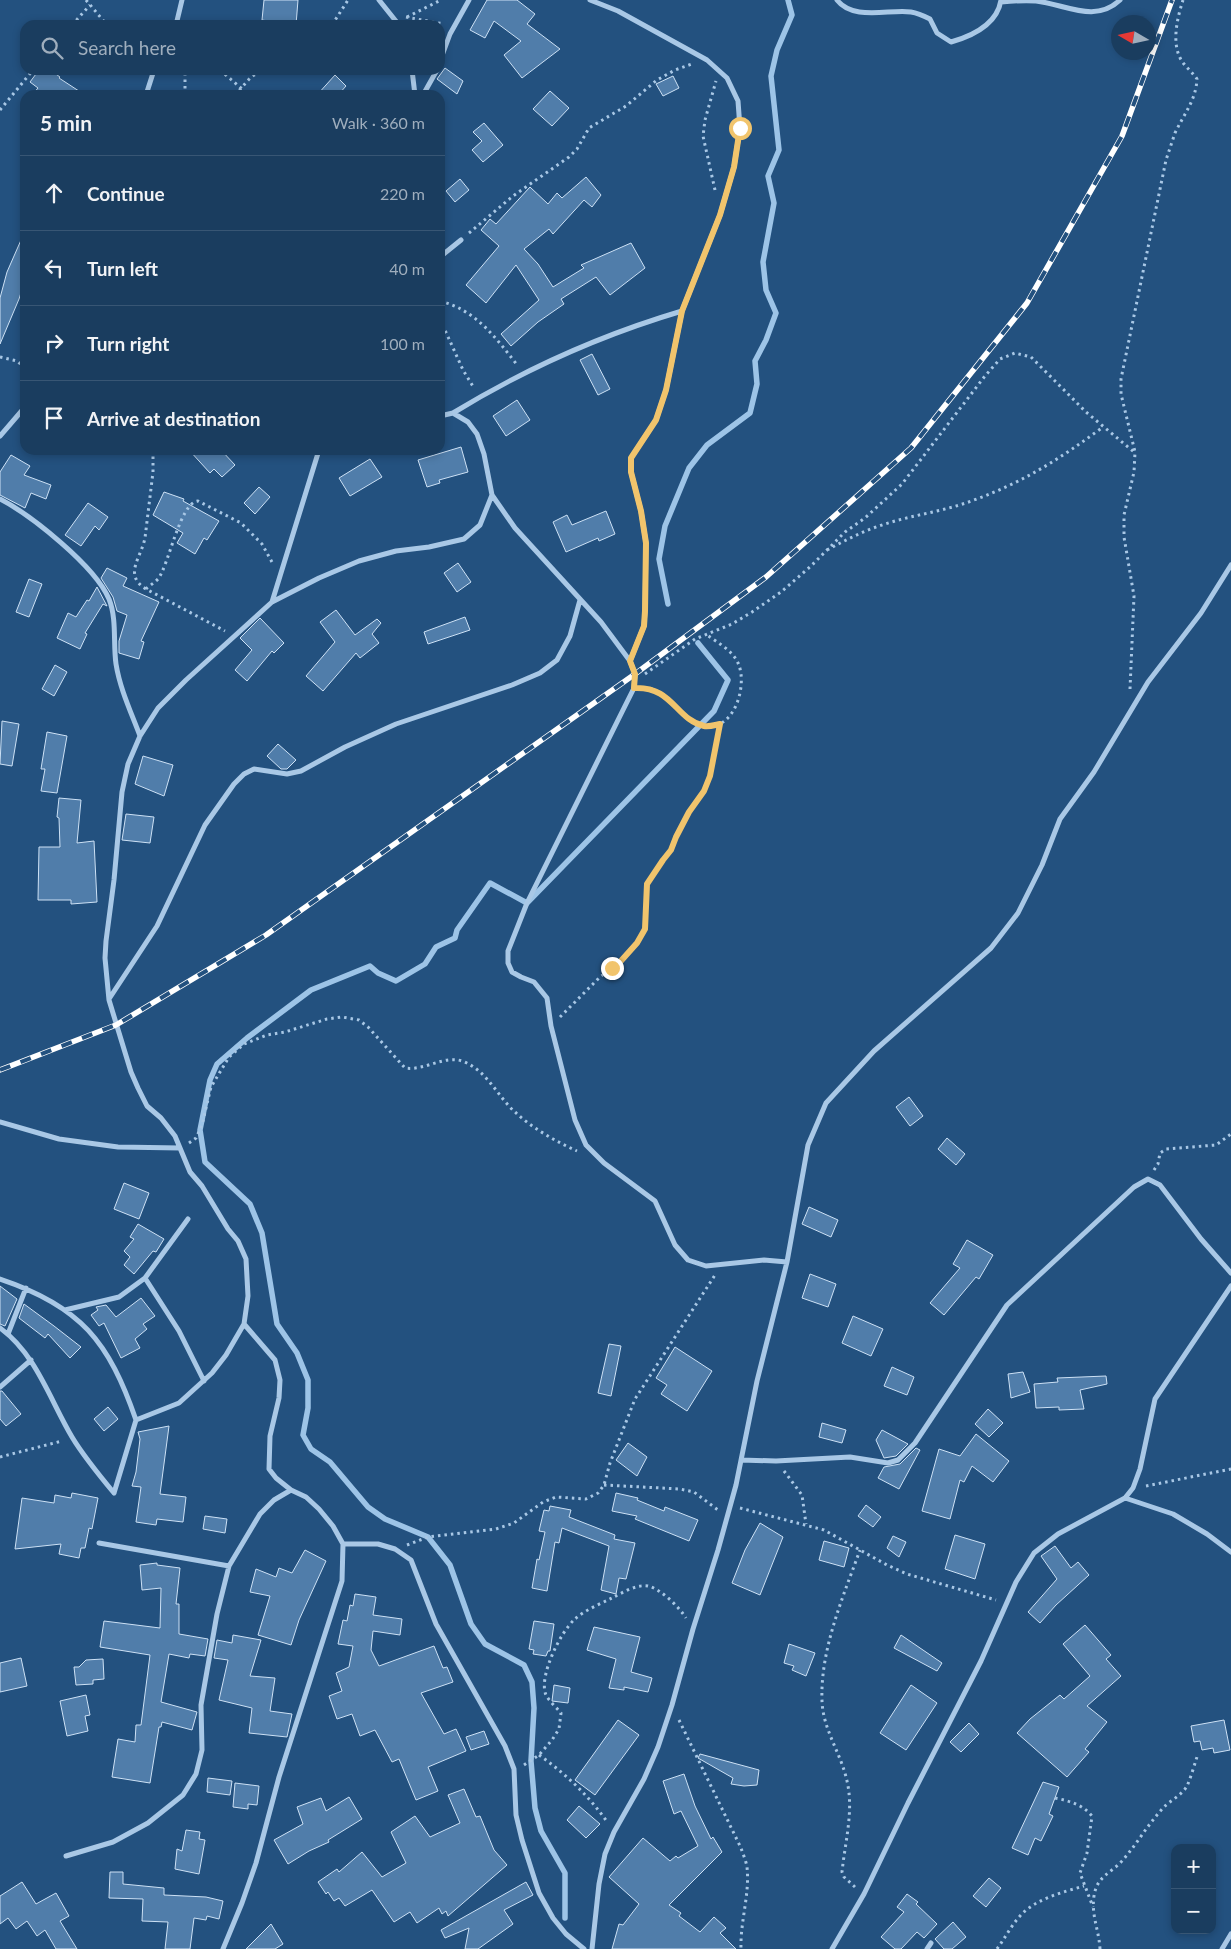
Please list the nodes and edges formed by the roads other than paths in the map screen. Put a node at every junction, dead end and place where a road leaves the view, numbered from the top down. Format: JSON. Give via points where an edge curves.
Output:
{"nodes":[{"id":1,"x":182,"y":0,"type":"edge"},
{"id":2,"x":379,"y":0,"type":"edge"},
{"id":3,"x":469,"y":0,"type":"edge"},
{"id":4,"x":590,"y":0,"type":"edge"},
{"id":5,"x":838,"y":0,"type":"edge"},
{"id":6,"x":1120,"y":0,"type":"edge"},
{"id":7,"x":1001,"y":1,"type":"edge"},
{"id":8,"x":177,"y":20,"type":"edge"},
{"id":9,"x":396,"y":20,"type":"edge"},
{"id":10,"x":445,"y":49,"type":"edge"},
{"id":11,"x":152,"y":75,"type":"edge"},
{"id":12,"x":412,"y":75,"type":"edge"},
{"id":13,"x":434,"y":75,"type":"edge"},
{"id":14,"x":148,"y":90,"type":"edge"},
{"id":15,"x":414,"y":90,"type":"edge"},
{"id":16,"x":426,"y":90,"type":"edge"},
{"id":17,"x":461,"y":240,"type":"road end"},
{"id":18,"x":445,"y":253,"type":"edge"},
{"id":19,"x":682,"y":311,"type":"junction"},
{"id":20,"x":20,"y":413,"type":"edge"},
{"id":21,"x":453,"y":413,"type":"junction"},
{"id":22,"x":445,"y":415,"type":"edge"},
{"id":23,"x":0,"y":436,"type":"edge"},
{"id":24,"x":317,"y":455,"type":"edge"},
{"id":25,"x":492,"y":495,"type":"junction"},
{"id":26,"x":0,"y":498,"type":"edge"},
{"id":27,"x":1231,"y":565,"type":"edge"},
{"id":28,"x":580,"y":600,"type":"junction"},
{"id":29,"x":272,"y":602,"type":"junction"},
{"id":30,"x":630,"y":661,"type":"junction"},
{"id":31,"x":140,"y":736,"type":"junction"},
{"id":32,"x":109,"y":1000,"type":"junction"},
{"id":33,"x":0,"y":1122,"type":"edge"},
{"id":34,"x":180,"y":1148,"type":"junction"},
{"id":35,"x":188,"y":1219,"type":"dead end"},
{"id":36,"x":787,"y":1262,"type":"junction"},
{"id":37,"x":1231,"y":1273,"type":"edge"},
{"id":38,"x":145,"y":1278,"type":"junction"},
{"id":39,"x":0,"y":1279,"type":"edge"},
{"id":40,"x":1231,"y":1286,"type":"edge"},
{"id":41,"x":26,"y":1288,"type":"junction"},
{"id":42,"x":66,"y":1310,"type":"junction"},
{"id":43,"x":244,"y":1324,"type":"junction"},
{"id":44,"x":0,"y":1328,"type":"edge"},
{"id":45,"x":8,"y":1334,"type":"junction"},
{"id":46,"x":31,"y":1360,"type":"junction"},
{"id":47,"x":204,"y":1381,"type":"junction"},
{"id":48,"x":0,"y":1387,"type":"edge"},
{"id":49,"x":136,"y":1420,"type":"junction"},
{"id":50,"x":741,"y":1460,"type":"junction"},
{"id":51,"x":291,"y":1490,"type":"junction"},
{"id":52,"x":1125,"y":1498,"type":"junction"},
{"id":53,"x":99,"y":1543,"type":"dead end"},
{"id":54,"x":343,"y":1544,"type":"junction"},
{"id":55,"x":1231,"y":1552,"type":"edge"},
{"id":56,"x":229,"y":1566,"type":"junction"},
{"id":57,"x":66,"y":1856,"type":"dead end"},
{"id":58,"x":1231,"y":1934,"type":"edge"},
{"id":59,"x":931,"y":1943,"type":"dead end"},
{"id":60,"x":223,"y":1949,"type":"edge"},
{"id":61,"x":584,"y":1949,"type":"edge"},
{"id":62,"x":592,"y":1949,"type":"edge"},
{"id":63,"x":832,"y":1949,"type":"edge"},
{"id":64,"x":927,"y":1949,"type":"edge"},
{"id":65,"x":1222,"y":1949,"type":"edge"}],
"edges":[{"from":1,"to":8,"type":"street"},
{"from":2,"to":9,"type":"street"},
{"from":3,"to":10,"type":"street"},
{"from":4,"to":19,"type":"street","via":[[618,11],[707,60],[727,78],[738,101],[740,128],[734,167],[720,215]]},
{"from":5,"to":7,"type":"street","via":[[843,7],[861,12],[912,12],[930,19],[937,33],[951,42],[969,37],[988,24]]},
{"from":6,"to":7,"type":"street","via":[[1095,13],[1037,1]]},
{"from":11,"to":14,"type":"street"},
{"from":12,"to":15,"type":"street"},
{"from":13,"to":16,"type":"street"},
{"from":17,"to":18,"type":"street"},
{"from":19,"to":21,"type":"street","via":[[571,351]]},
{"from":19,"to":30,"type":"street","via":[[666,390],[656,420],[631,458],[646,543],[644,626]]},
{"from":20,"to":23,"type":"street"},
{"from":21,"to":22,"type":"street"},
{"from":21,"to":25,"type":"street","via":[[468,422],[477,434]]},
{"from":24,"to":29,"type":"street"},
{"from":25,"to":28,"type":"street","via":[[514,528]]},
{"from":25,"to":29,"type":"street","via":[[480,525],[464,540],[396,551],[359,561]]},
{"from":26,"to":31,"type":"street","via":[[66,546],[109,599],[119,680]]},
{"from":27,"to":36,"type":"street","via":[[1201,613],[1148,682],[1094,772],[1060,819],[1018,913],[991,948],[874,1051],[826,1103],[808,1145]]},
{"from":28,"to":30,"type":"street"},
{"from":28,"to":32,"type":"street","via":[[570,636],[558,660],[540,673],[396,724],[301,771],[287,774],[254,769],[244,774],[205,825],[157,926]]},
{"from":29,"to":31,"type":"street","via":[[158,708]]},
{"from":30,"to":36,"type":"street","via":[[635,674],[634,688],[527,903],[508,951],[508,963],[512,972],[534,982],[547,998],[575,1120],[586,1145],[604,1163],[655,1201],[675,1245],[688,1260],[706,1266],[764,1260]]},
{"from":31,"to":32,"type":"street","via":[[128,764],[122,792],[104,958]]},
{"from":32,"to":34,"type":"street","via":[[138,1088],[148,1106],[175,1136]]},
{"from":33,"to":34,"type":"street","via":[[59,1139],[118,1147]]},
{"from":34,"to":43,"type":"street","via":[[190,1172],[238,1241],[246,1258],[248,1296]]},
{"from":35,"to":38,"type":"street"},
{"from":36,"to":50,"type":"street"},
{"from":37,"to":50,"type":"street","via":[[1160,1185],[1148,1179],[1134,1188],[1007,1304],[915,1443],[898,1460],[888,1463],[850,1456]]},
{"from":38,"to":42,"type":"street","via":[[119,1296]]},
{"from":38,"to":47,"type":"street","via":[[179,1331]]},
{"from":39,"to":41,"type":"street"},
{"from":40,"to":52,"type":"street","via":[[1155,1399],[1140,1469],[1133,1488]]},
{"from":41,"to":42,"type":"street"},
{"from":41,"to":45,"type":"street"},
{"from":42,"to":49,"type":"street","via":[[91,1332],[113,1363]]},
{"from":43,"to":47,"type":"street","via":[[220,1364]]},
{"from":43,"to":51,"type":"street","via":[[275,1360],[280,1380],[270,1436],[269,1469]]},
{"from":44,"to":45,"type":"street"},
{"from":45,"to":46,"type":"street"},
{"from":46,"to":48,"type":"street"},
{"from":46,"to":49,"type":"street","via":[[73,1438],[114,1493]]},
{"from":47,"to":49,"type":"street","via":[[179,1403]]},
{"from":50,"to":62,"type":"street","via":[[658,1747],[605,1854]]},
{"from":51,"to":54,"type":"street","via":[[306,1497],[319,1509]]},
{"from":51,"to":56,"type":"street","via":[[260,1514]]},
{"from":52,"to":55,"type":"street","via":[[1174,1514]]},
{"from":52,"to":63,"type":"street","via":[[1058,1534],[1034,1553],[1016,1582],[981,1662],[864,1894]]},
{"from":53,"to":56,"type":"street"},
{"from":54,"to":60,"type":"street","via":[[342,1581],[279,1777],[256,1863]]},
{"from":54,"to":61,"type":"street","via":[[378,1544],[395,1549],[411,1560],[436,1624],[506,1746],[514,1769],[516,1815],[539,1893],[553,1918]]},
{"from":56,"to":57,"type":"street","via":[[217,1614],[202,1705],[202,1750],[196,1774],[183,1795],[148,1823],[113,1842]]},
{"from":58,"to":65,"type":"street"},
{"from":59,"to":64,"type":"street"}]}
